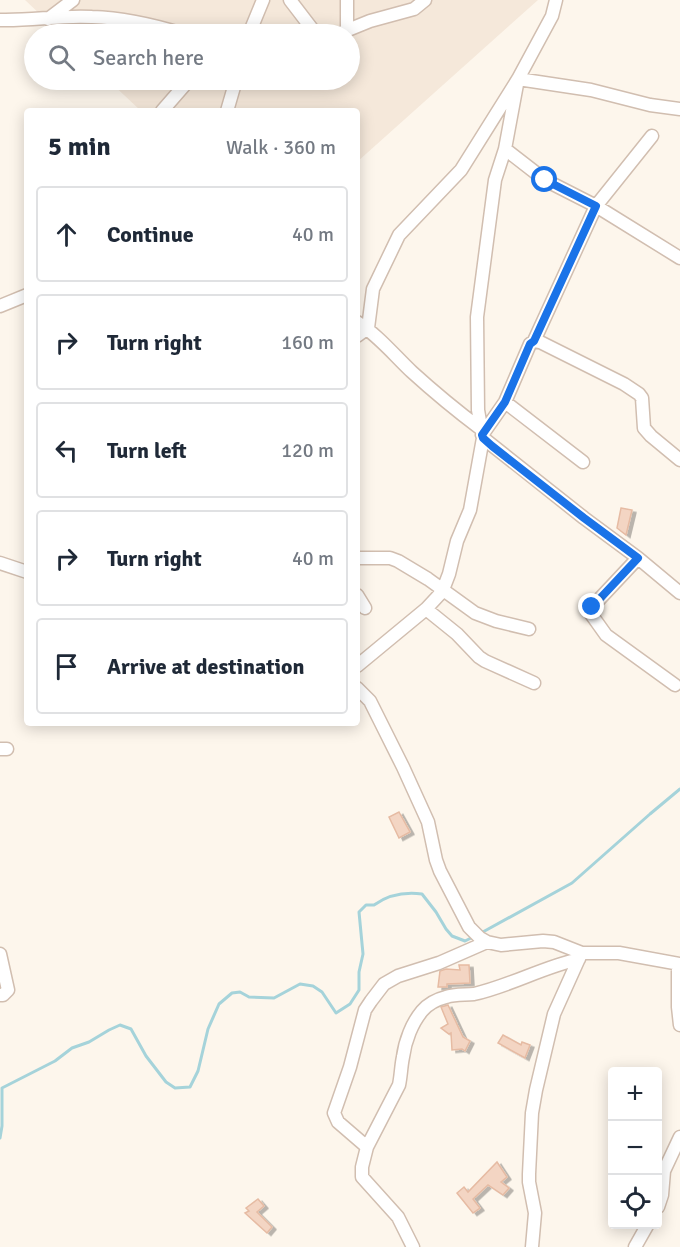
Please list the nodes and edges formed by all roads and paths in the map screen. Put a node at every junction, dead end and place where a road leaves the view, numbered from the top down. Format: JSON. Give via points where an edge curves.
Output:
{"nodes":[{"id":1,"x":73,"y":0,"type":"edge"},
{"id":2,"x":263,"y":0,"type":"edge"},
{"id":3,"x":290,"y":0,"type":"edge"},
{"id":4,"x":347,"y":0,"type":"edge"},
{"id":5,"x":425,"y":0,"type":"edge"},
{"id":6,"x":556,"y":0,"type":"edge"},
{"id":7,"x":48,"y":19,"type":"junction"},
{"id":8,"x":0,"y":20,"type":"edge"},
{"id":9,"x":148,"y":24,"type":"edge"},
{"id":10,"x":253,"y":24,"type":"edge"},
{"id":11,"x":308,"y":24,"type":"edge"},
{"id":12,"x":344,"y":24,"type":"edge"},
{"id":13,"x":360,"y":25,"type":"edge"},
{"id":14,"x":518,"y":79,"type":"junction"},
{"id":15,"x":180,"y":90,"type":"edge"},
{"id":16,"x":233,"y":90,"type":"edge"},
{"id":17,"x":165,"y":108,"type":"edge"},
{"id":18,"x":228,"y":108,"type":"edge"},
{"id":19,"x":680,"y":109,"type":"edge"},
{"id":20,"x":652,"y":136,"type":"dead end"},
{"id":21,"x":505,"y":149,"type":"junction"},
{"id":22,"x":596,"y":206,"type":"junction"},
{"id":23,"x":680,"y":258,"type":"edge"},
{"id":24,"x":24,"y":296,"type":"edge"},
{"id":25,"x":0,"y":306,"type":"edge"},
{"id":26,"x":362,"y":325,"type":"edge"},
{"id":27,"x":534,"y":341,"type":"junction"},
{"id":28,"x":505,"y":402,"type":"junction"},
{"id":29,"x":482,"y":434,"type":"junction"},
{"id":30,"x":680,"y":460,"type":"edge"},
{"id":31,"x":583,"y":462,"type":"dead end"},
{"id":32,"x":360,"y":558,"type":"edge"},
{"id":33,"x":638,"y":558,"type":"junction"},
{"id":34,"x":0,"y":563,"type":"edge"},
{"id":35,"x":24,"y":571,"type":"edge"},
{"id":36,"x":442,"y":590,"type":"junction"},
{"id":37,"x":680,"y":593,"type":"edge"},
{"id":38,"x":360,"y":601,"type":"edge"},
{"id":39,"x":364,"y":608,"type":"dead end"},
{"id":40,"x":426,"y":609,"type":"junction"},
{"id":41,"x":529,"y":629,"type":"dead end"},
{"id":42,"x":360,"y":664,"type":"edge"},
{"id":43,"x":534,"y":683,"type":"dead end"},
{"id":44,"x":675,"y":685,"type":"dead end"},
{"id":45,"x":360,"y":691,"type":"edge"},
{"id":46,"x":487,"y":942,"type":"junction"},
{"id":47,"x":0,"y":954,"type":"edge"},
{"id":48,"x":581,"y":956,"type":"junction"},
{"id":49,"x":679,"y":964,"type":"edge"},
{"id":50,"x":0,"y":995,"type":"edge"},
{"id":51,"x":680,"y":1025,"type":"edge"},
{"id":52,"x":680,"y":1137,"type":"edge"},
{"id":53,"x":367,"y":1147,"type":"junction"},
{"id":54,"x":662,"y":1195,"type":"edge"},
{"id":55,"x":645,"y":1229,"type":"edge"},
{"id":56,"x":413,"y":1247,"type":"edge"},
{"id":57,"x":532,"y":1247,"type":"edge"},
{"id":58,"x":634,"y":1247,"type":"edge"}],
"edges":[{"from":1,"to":7,"type":"street"},
{"from":2,"to":10,"type":"street"},
{"from":3,"to":11,"type":"street"},
{"from":4,"to":12,"type":"street"},
{"from":5,"to":13,"type":"street","via":[[414,9]]},
{"from":6,"to":14,"type":"street"},
{"from":7,"to":8,"type":"street"},
{"from":7,"to":9,"type":"street","via":[[91,16]]},
{"from":14,"to":19,"type":"street"},
{"from":14,"to":21,"type":"street"},
{"from":14,"to":26,"type":"street","via":[[461,170],[399,235],[373,289]]},
{"from":15,"to":17,"type":"street"},
{"from":16,"to":18,"type":"street"},
{"from":20,"to":22,"type":"street"},
{"from":21,"to":22,"type":"street","via":[[545,180]]},
{"from":21,"to":29,"type":"street","via":[[495,180],[477,317]]},
{"from":22,"to":23,"type":"street"},
{"from":22,"to":27,"type":"street"},
{"from":24,"to":25,"type":"street"},
{"from":26,"to":29,"type":"street"},
{"from":27,"to":28,"type":"street"},
{"from":27,"to":30,"type":"street","via":[[639,394],[644,428]]},
{"from":28,"to":29,"type":"street"},
{"from":28,"to":31,"type":"street"},
{"from":29,"to":33,"type":"street"},
{"from":29,"to":36,"type":"street","via":[[470,510]]},
{"from":32,"to":36,"type":"street","via":[[398,561]]},
{"from":33,"to":37,"type":"street"},
{"from":33,"to":44,"type":"street","via":[[592,607],[591,614],[606,635]]},
{"from":34,"to":35,"type":"street"},
{"from":36,"to":40,"type":"street"},
{"from":36,"to":41,"type":"street","via":[[475,613]]},
{"from":38,"to":39,"type":"street"},
{"from":40,"to":42,"type":"street"},
{"from":40,"to":43,"type":"street","via":[[479,657]]},
{"from":45,"to":46,"type":"street","via":[[369,701],[428,822],[440,871],[469,927]]},
{"from":46,"to":48,"type":"street","via":[[554,942]]},
{"from":46,"to":53,"type":"street","via":[[398,976],[384,984],[370,1001],[334,1113],[338,1122]]},
{"from":47,"to":50,"type":"street","via":[[8,990]]},
{"from":48,"to":49,"type":"street","via":[[619,953]]},
{"from":48,"to":53,"type":"street","via":[[473,994],[447,996],[424,1008],[407,1039],[399,1085]]},
{"from":48,"to":57,"type":"street","via":[[554,1014],[532,1113]]},
{"from":49,"to":51,"type":"street"},
{"from":52,"to":54,"type":"street","via":[[664,1171]]},
{"from":53,"to":56,"type":"street","via":[[362,1177],[398,1217]]},
{"from":55,"to":58,"type":"street"}]}
